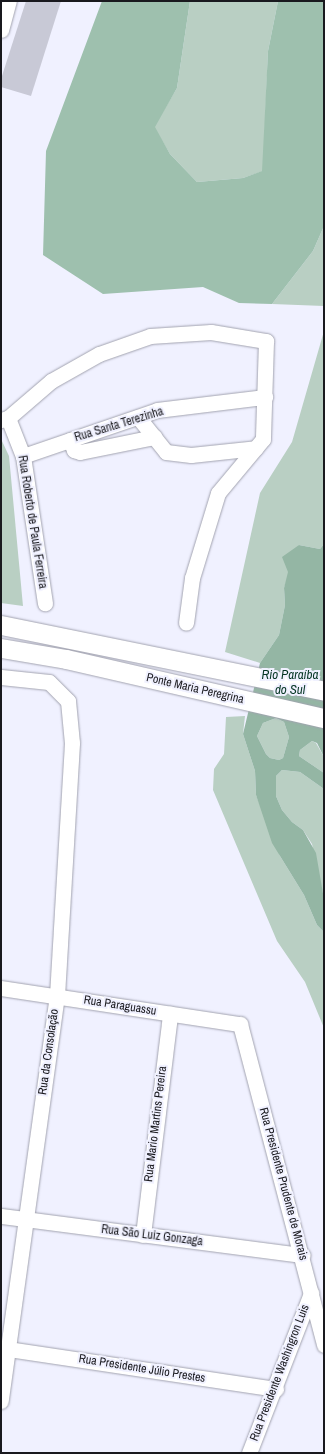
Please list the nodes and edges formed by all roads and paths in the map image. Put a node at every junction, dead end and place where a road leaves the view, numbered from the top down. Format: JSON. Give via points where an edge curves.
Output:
{"nodes":[{"id":1,"x":9,"y":1,"type":"edge"},
{"id":2,"x":1,"y":30,"type":"edge"},
{"id":3,"x":265,"y":396,"type":"junction"},
{"id":4,"x":138,"y":417,"type":"junction"},
{"id":5,"x":5,"y":419,"type":"edge"},
{"id":6,"x":154,"y":437,"type":"junction"},
{"id":7,"x":70,"y":440,"type":"junction"},
{"id":8,"x":256,"y":448,"type":"junction"},
{"id":9,"x":22,"y":456,"type":"junction"},
{"id":10,"x":45,"y":603,"type":"dead end"},
{"id":11,"x":186,"y":624,"type":"dead end"},
{"id":12,"x":1,"y":625,"type":"edge"},
{"id":13,"x":1,"y":648,"type":"edge"},
{"id":14,"x":1,"y":677,"type":"edge"},
{"id":15,"x":324,"y":691,"type":"edge"},
{"id":16,"x":324,"y":718,"type":"edge"},
{"id":17,"x":1,"y":988,"type":"edge"},
{"id":18,"x":57,"y":995,"type":"junction"},
{"id":19,"x":170,"y":1014,"type":"junction"},
{"id":20,"x":240,"y":1024,"type":"joint"},
{"id":21,"x":1,"y":1216,"type":"edge"},
{"id":22,"x":26,"y":1219,"type":"junction"},
{"id":23,"x":143,"y":1235,"type":"junction"},
{"id":24,"x":302,"y":1255,"type":"junction"},
{"id":25,"x":311,"y":1293,"type":"junction"},
{"id":26,"x":324,"y":1345,"type":"edge"},
{"id":27,"x":8,"y":1349,"type":"junction"},
{"id":28,"x":276,"y":1389,"type":"junction"},
{"id":29,"x":1,"y":1401,"type":"edge"},
{"id":30,"x":249,"y":1453,"type":"edge"}],
"edges":[{"from":1,"to":2,"type":"street"},
{"from":3,"to":4,"type":"street","name":"Rua Santa Terezinha","via":[[157,410]]},
{"from":3,"to":5,"type":"street","via":[[266,341],[211,332],[150,336],[98,354],[52,381]]},
{"from":3,"to":8,"type":"street","via":[[263,438]]},
{"from":4,"to":6,"type":"street"},
{"from":4,"to":7,"type":"street","name":"Rua Santa Terezinha"},
{"from":5,"to":9,"type":"street","name":"Rua Roberto de Paula Ferreira"},
{"from":6,"to":7,"type":"street","via":[[80,452],[74,450]]},
{"from":6,"to":8,"type":"street","via":[[166,452],[191,455]]},
{"from":7,"to":9,"type":"street","name":"Rua Santa Terezinha"},
{"from":8,"to":11,"type":"street","via":[[218,493],[192,578]]},
{"from":9,"to":10,"type":"street","name":"Rua Roberto de Paula Ferreira"},
{"from":12,"to":15,"type":"main road","name":"Ponte Maria Peregrina"},
{"from":13,"to":16,"type":"main road","name":"Ponte Maria Peregrina","via":[[66,659]]},
{"from":14,"to":18,"type":"street","name":"Rua da Consolação","via":[[49,682],[68,700],[72,743]]},
{"from":17,"to":18,"type":"street","name":"Rua Paraguassu"},
{"from":18,"to":19,"type":"street","name":"Rua Paraguassu"},
{"from":18,"to":22,"type":"street","name":"Rua da Consolação"},
{"from":19,"to":20,"type":"street","name":"Rua Paraguassu"},
{"from":19,"to":23,"type":"street","name":"Rua Mario Martins Pereira"},
{"from":20,"to":24,"type":"street","name":"Rua Presidente Prudente de Morais"},
{"from":21,"to":22,"type":"street","name":"Rua São Luiz Gonzaga"},
{"from":22,"to":23,"type":"street","name":"Rua São Luiz Gonzaga"},
{"from":22,"to":27,"type":"street","name":"Rua da Consolação"},
{"from":23,"to":24,"type":"street","name":"Rua São Luiz Gonzaga"},
{"from":24,"to":25,"type":"street","name":"Rua Presidente Prudente de Morais"},
{"from":25,"to":26,"type":"street","name":"Rua Presidente Prudente de Morais"},
{"from":25,"to":28,"type":"street","name":"Rua Presidente Washingron Luis"},
{"from":27,"to":28,"type":"street","name":"Rua Presidente Júlio Prestes"},
{"from":27,"to":29,"type":"street","name":"Rua da Consolação"},
{"from":28,"to":30,"type":"street","name":"Rua Presidente Washingron Luis"}]}
